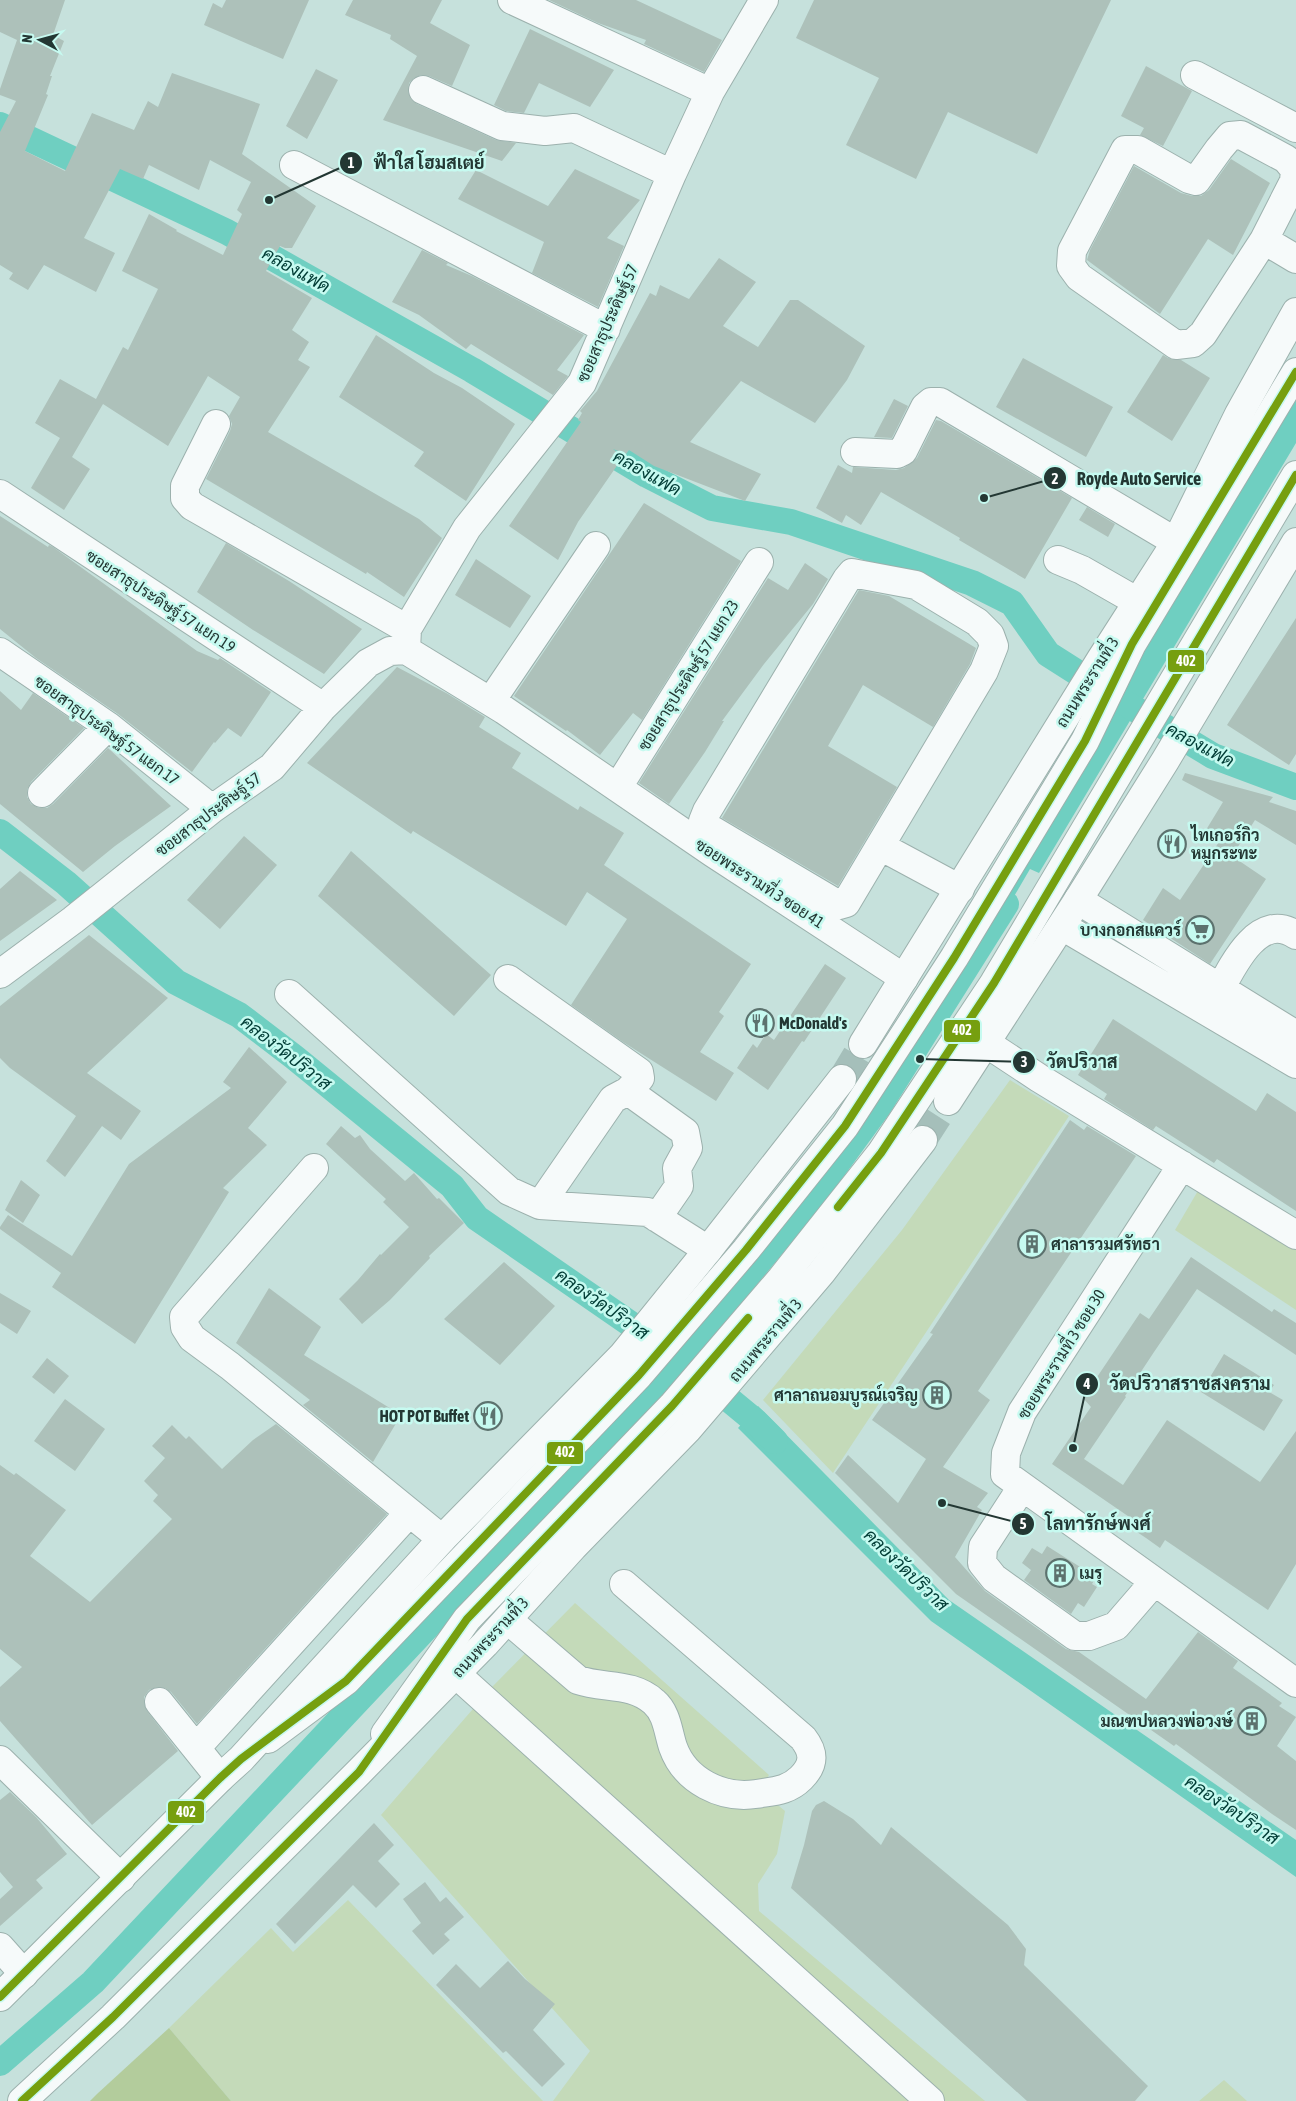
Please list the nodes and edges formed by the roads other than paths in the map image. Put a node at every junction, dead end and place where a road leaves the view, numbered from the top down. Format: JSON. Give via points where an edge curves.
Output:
{"nodes":[{"id":1,"x":512,"y":0,"type":"edge"},
{"id":2,"x":761,"y":1,"type":"edge"},
{"id":3,"x":1195,"y":76,"type":"dead end"},
{"id":4,"x":423,"y":90,"type":"dead end"},
{"id":5,"x":710,"y":92,"type":"junction"},
{"id":6,"x":1296,"y":128,"type":"edge"},
{"id":7,"x":294,"y":165,"type":"dead end"},
{"id":8,"x":672,"y":174,"type":"junction"},
{"id":9,"x":1264,"y":240,"type":"junction"},
{"id":10,"x":1296,"y":259,"type":"edge"},
{"id":11,"x":1296,"y":312,"type":"edge"},
{"id":12,"x":606,"y":329,"type":"junction"},
{"id":13,"x":1296,"y":372,"type":"edge"},
{"id":14,"x":216,"y":424,"type":"dead end"},
{"id":15,"x":854,"y":452,"type":"dead end"},
{"id":16,"x":1296,"y":475,"type":"edge"},
{"id":17,"x":0,"y":494,"type":"edge"},
{"id":18,"x":1176,"y":542,"type":"junction"},
{"id":19,"x":1296,"y":542,"type":"edge"},
{"id":20,"x":596,"y":546,"type":"dead end"},
{"id":21,"x":1058,"y":560,"type":"dead end"},
{"id":22,"x":759,"y":562,"type":"dead end"},
{"id":23,"x":1138,"y":602,"type":"junction"},
{"id":24,"x":407,"y":640,"type":"junction"},
{"id":25,"x":0,"y":652,"type":"edge"},
{"id":26,"x":491,"y":701,"type":"junction"},
{"id":27,"x":323,"y":708,"type":"junction"},
{"id":28,"x":108,"y":726,"type":"junction"},
{"id":29,"x":618,"y":787,"type":"junction"},
{"id":30,"x":42,"y":793,"type":"dead end"},
{"id":31,"x":212,"y":809,"type":"junction"},
{"id":32,"x":880,"y":846,"type":"junction"},
{"id":33,"x":960,"y":889,"type":"junction"},
{"id":34,"x":1078,"y":900,"type":"junction"},
{"id":35,"x":1062,"y":926,"type":"junction"},
{"id":36,"x":1296,"y":934,"type":"edge"},
{"id":37,"x":0,"y":974,"type":"edge"},
{"id":38,"x":904,"y":978,"type":"junction"},
{"id":39,"x":508,"y":979,"type":"dead end"},
{"id":40,"x":1222,"y":988,"type":"junction"},
{"id":41,"x":289,"y":994,"type":"dead end"},
{"id":42,"x":1208,"y":1012,"type":"junction"},
{"id":43,"x":1296,"y":1035,"type":"edge"},
{"id":44,"x":986,"y":1043,"type":"junction"},
{"id":45,"x":863,"y":1044,"type":"tunnel mouth"},
{"id":46,"x":1296,"y":1064,"type":"edge"},
{"id":47,"x":842,"y":1079,"type":"tunnel mouth"},
{"id":48,"x":628,"y":1091,"type":"junction"},
{"id":49,"x":948,"y":1101,"type":"tunnel mouth"},
{"id":50,"x":923,"y":1140,"type":"tunnel mouth"},
{"id":51,"x":1182,"y":1165,"type":"junction"},
{"id":52,"x":314,"y":1168,"type":"dead end"},
{"id":53,"x":540,"y":1205,"type":"junction"},
{"id":54,"x":657,"y":1218,"type":"junction"},
{"id":55,"x":1296,"y":1235,"type":"edge"},
{"id":56,"x":708,"y":1250,"type":"junction"},
{"id":57,"x":631,"y":1365,"type":"junction"},
{"id":58,"x":1022,"y":1487,"type":"junction"},
{"id":59,"x":409,"y":1513,"type":"junction"},
{"id":60,"x":442,"y":1539,"type":"junction"},
{"id":61,"x":1154,"y":1582,"type":"junction"},
{"id":62,"x":624,"y":1584,"type":"dead end"},
{"id":63,"x":508,"y":1620,"type":"junction"},
{"id":64,"x":456,"y":1674,"type":"junction"},
{"id":65,"x":1296,"y":1683,"type":"edge"},
{"id":66,"x":159,"y":1702,"type":"dead end"},
{"id":67,"x":196,"y":1748,"type":"junction"},
{"id":68,"x":241,"y":1759,"type":"junction"},
{"id":69,"x":0,"y":1760,"type":"edge"},
{"id":70,"x":359,"y":1772,"type":"junction"},
{"id":71,"x":220,"y":1778,"type":"junction"},
{"id":72,"x":121,"y":1878,"type":"junction"},
{"id":73,"x":0,"y":1947,"type":"edge"},
{"id":74,"x":24,"y":1974,"type":"junction"},
{"id":75,"x":0,"y":1997,"type":"edge"},
{"id":76,"x":22,"y":2101,"type":"edge"},
{"id":77,"x":930,"y":2101,"type":"edge"}],
"edges":[{"from":1,"to":5,"type":"street"},
{"from":2,"to":5,"type":"street","name":"ซอยสาธุประดิษฐ์ 57"},
{"from":3,"to":6,"type":"street"},
{"from":4,"to":8,"type":"street","via":[[502,126],[545,130],[574,128]]},
{"from":5,"to":8,"type":"street","name":"ซอยสาธุประดิษฐ์ 57"},
{"from":7,"to":12,"type":"street"},
{"from":8,"to":12,"type":"street","name":"ซอยสาธุประดิษฐ์ 57"},
{"from":9,"to":9,"type":"street","via":[[1203,334],[1193,343],[1176,345],[1079,277],[1071,266],[1072,251],[1125,150],[1138,150],[1196,182],[1230,136],[1241,135],[1286,159],[1295,170],[1294,181]]},
{"from":9,"to":10,"type":"street"},
{"from":11,"to":18,"type":"street","name":"ถนนพระรามที่ 3","via":[[1239,414]]},
{"from":12,"to":24,"type":"street","name":"ซอยสาธุประดิษฐ์ 57","via":[[582,383],[467,528]]},
{"from":13,"to":57,"type":"street","via":[[1132,644],[1084,741],[954,958],[845,1126],[676,1332]]},
{"from":14,"to":24,"type":"street","via":[[185,486],[184,498]]},
{"from":15,"to":18,"type":"street","via":[[892,454],[903,451],[925,407],[931,402],[940,402]]},
{"from":16,"to":70,"type":"street","via":[[994,983],[881,1153],[781,1279],[689,1386],[467,1619]]},
{"from":17,"to":27,"type":"street","name":"ซอยสาธุประดิษฐ์ 57 แยก 19"},
{"from":18,"to":23,"type":"street","name":"ถนนพระรามที่ 3"},
{"from":19,"to":34,"type":"street"},
{"from":20,"to":26,"type":"street"},
{"from":21,"to":23,"type":"street"},
{"from":22,"to":29,"type":"street","name":"ซอยสาธุประดิษฐ์ 57 แยก 23"},
{"from":23,"to":33,"type":"street","name":"ถนนพระรามที่ 3"},
{"from":24,"to":26,"type":"street"},
{"from":24,"to":27,"type":"street","name":"ซอยสาธุประดิษฐ์ 57","via":[[368,663]]},
{"from":25,"to":28,"type":"street","name":"ซอยสาธุประดิษฐ์ 57 แยก 17"},
{"from":26,"to":29,"type":"street"},
{"from":27,"to":31,"type":"street","name":"ซอยสาธุประดิษฐ์ 57","via":[[272,766]]},
{"from":28,"to":30,"type":"street"},
{"from":28,"to":31,"type":"street","name":"ซอยสาธุประดิษฐ์ 57 แยก 17"},
{"from":29,"to":38,"type":"street","name":"ซอยพระรามที่ 3 ซอย 41"},
{"from":31,"to":37,"type":"street","name":"ซอยสาธุประดิษฐ์ 57"},
{"from":32,"to":32,"type":"street","via":[[984,671],[994,646],[984,628],[916,585],[852,574],[716,795],[704,820],[707,827],[839,905],[846,903]]},
{"from":32,"to":33,"type":"street"},
{"from":33,"to":38,"type":"street","name":"ถนนพระรามที่ 3"},
{"from":34,"to":35,"type":"street"},
{"from":34,"to":40,"type":"street"},
{"from":35,"to":42,"type":"street"},
{"from":35,"to":44,"type":"street"},
{"from":36,"to":40,"type":"street","via":[[1276,928],[1262,932],[1246,947]]},
{"from":38,"to":45,"type":"street","name":"ถนนพระรามที่ 3"},
{"from":39,"to":48,"type":"street","via":[[638,1072],[640,1078]]},
{"from":40,"to":42,"type":"street"},
{"from":40,"to":43,"type":"street"},
{"from":41,"to":53,"type":"street","via":[[510,1191]]},
{"from":42,"to":46,"type":"street"},
{"from":44,"to":49,"type":"street"},
{"from":44,"to":51,"type":"street"},
{"from":47,"to":56,"type":"street"},
{"from":48,"to":53,"type":"street","via":[[613,1099]]},
{"from":48,"to":54,"type":"street","via":[[685,1132],[688,1148],[677,1168],[679,1186]]},
{"from":50,"to":63,"type":"street","name":"ถนนพระรามที่ 3","via":[[821,1273],[732,1379]]},
{"from":51,"to":55,"type":"street"},
{"from":51,"to":58,"type":"street","name":"ซอยพระรามที่ 3 ซอย 30","via":[[1022,1412],[1006,1453],[1004,1474]]},
{"from":52,"to":59,"type":"street","via":[[184,1318],[185,1327],[192,1338]]},
{"from":53,"to":54,"type":"street","via":[[648,1212]]},
{"from":54,"to":56,"type":"street"},
{"from":56,"to":57,"type":"street","via":[[652,1318]]},
{"from":57,"to":60,"type":"street"},
{"from":57,"to":68,"type":"street","via":[[346,1681]]},
{"from":58,"to":61,"type":"street","name":"ซอยพระรามที่ 3 ซอย 30"},
{"from":58,"to":61,"type":"street","via":[[983,1547],[982,1563],[994,1578],[1075,1636],[1089,1636],[1116,1626]]},
{"from":59,"to":60,"type":"street"},
{"from":59,"to":67,"type":"street"},
{"from":60,"to":68,"type":"street"},
{"from":61,"to":65,"type":"street","name":"ซอยพระรามที่ 3 ซอย 30"},
{"from":62,"to":63,"type":"street","via":[[804,1738],[812,1753],[810,1766],[791,1787],[740,1795],[712,1789],[700,1782],[680,1761],[655,1702],[635,1690],[578,1680]]},
{"from":63,"to":64,"type":"street","name":"ถนนพระรามที่ 3"},
{"from":64,"to":70,"type":"street","name":"ถนนพระรามที่ 3"},
{"from":64,"to":77,"type":"street"},
{"from":66,"to":67,"type":"street"},
{"from":67,"to":71,"type":"street"},
{"from":68,"to":71,"type":"street"},
{"from":69,"to":72,"type":"street"},
{"from":70,"to":76,"type":"street","name":"ถนนพระรามที่ 3","via":[[113,2017]]},
{"from":71,"to":72,"type":"street"},
{"from":72,"to":74,"type":"street"},
{"from":73,"to":74,"type":"street"},
{"from":74,"to":75,"type":"street"}]}
